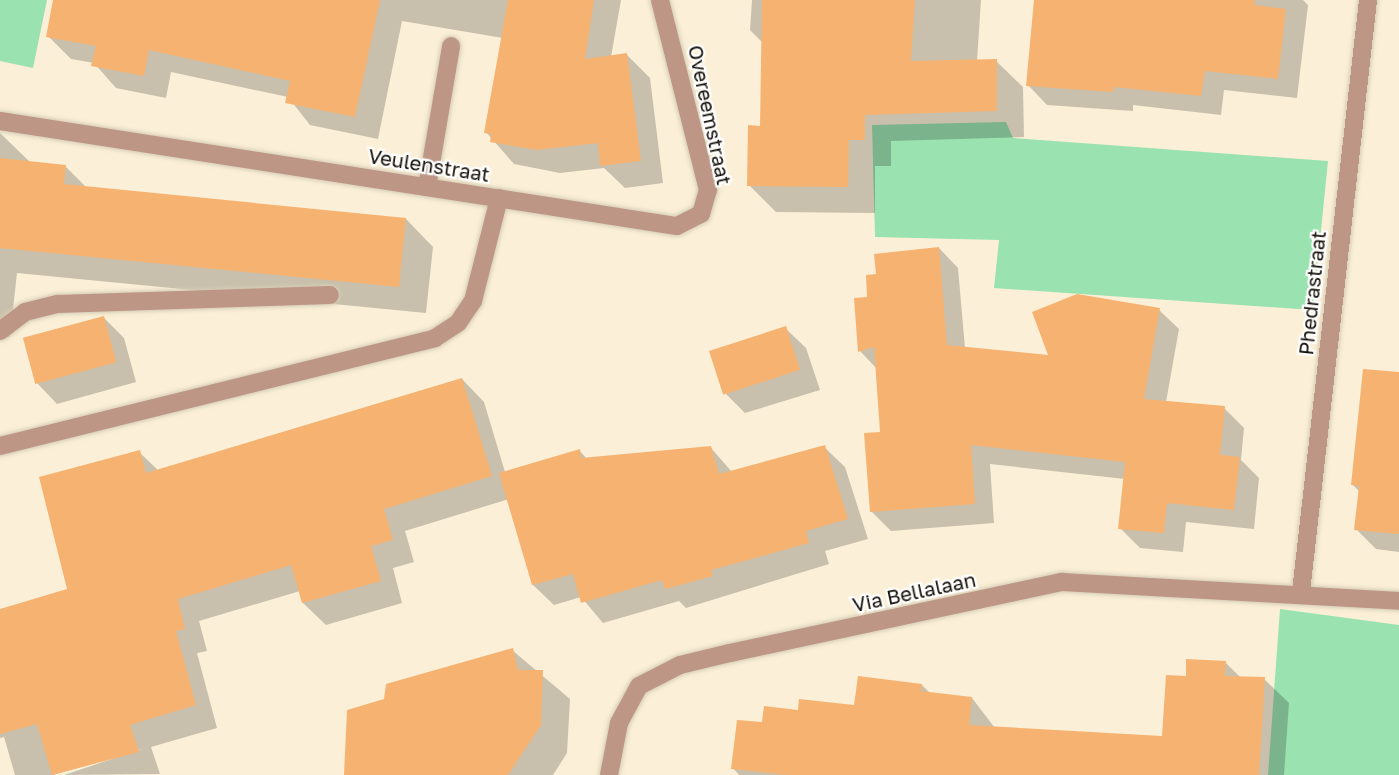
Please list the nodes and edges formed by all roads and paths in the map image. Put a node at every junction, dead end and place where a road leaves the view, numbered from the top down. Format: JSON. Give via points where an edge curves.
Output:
{"nodes":[{"id":1,"x":660,"y":0,"type":"edge"},
{"id":2,"x":1368,"y":0,"type":"edge"},
{"id":3,"x":451,"y":46,"type":"dead end"},
{"id":4,"x":0,"y":121,"type":"edge"},
{"id":5,"x":427,"y":187,"type":"junction"},
{"id":6,"x":499,"y":198,"type":"junction"},
{"id":7,"x":330,"y":295,"type":"dead end"},
{"id":8,"x":0,"y":331,"type":"edge"},
{"id":9,"x":0,"y":446,"type":"edge"},
{"id":10,"x":1301,"y":592,"type":"junction"},
{"id":11,"x":1399,"y":601,"type":"edge"},
{"id":12,"x":609,"y":775,"type":"edge"}],
"edges":[{"from":1,"to":6,"type":"street","name":"Overeemstraat","via":[[708,190],[701,213],[677,226]]},
{"from":2,"to":10,"type":"street","name":"Phedrastraat"},
{"from":3,"to":5,"type":"street"},
{"from":4,"to":5,"type":"street","name":"Veulenstraat"},
{"from":5,"to":6,"type":"street","name":"Veulenstraat"},
{"from":6,"to":9,"type":"street","name":"Veulenstraat","via":[[473,301],[458,323],[435,338]]},
{"from":7,"to":8,"type":"street","via":[[58,304],[25,312]]},
{"from":10,"to":11,"type":"street","name":"Via Bellalaan"},
{"from":10,"to":12,"type":"street","name":"Via Bellalaan","via":[[1062,582],[680,665],[639,686],[619,723]]}]}
